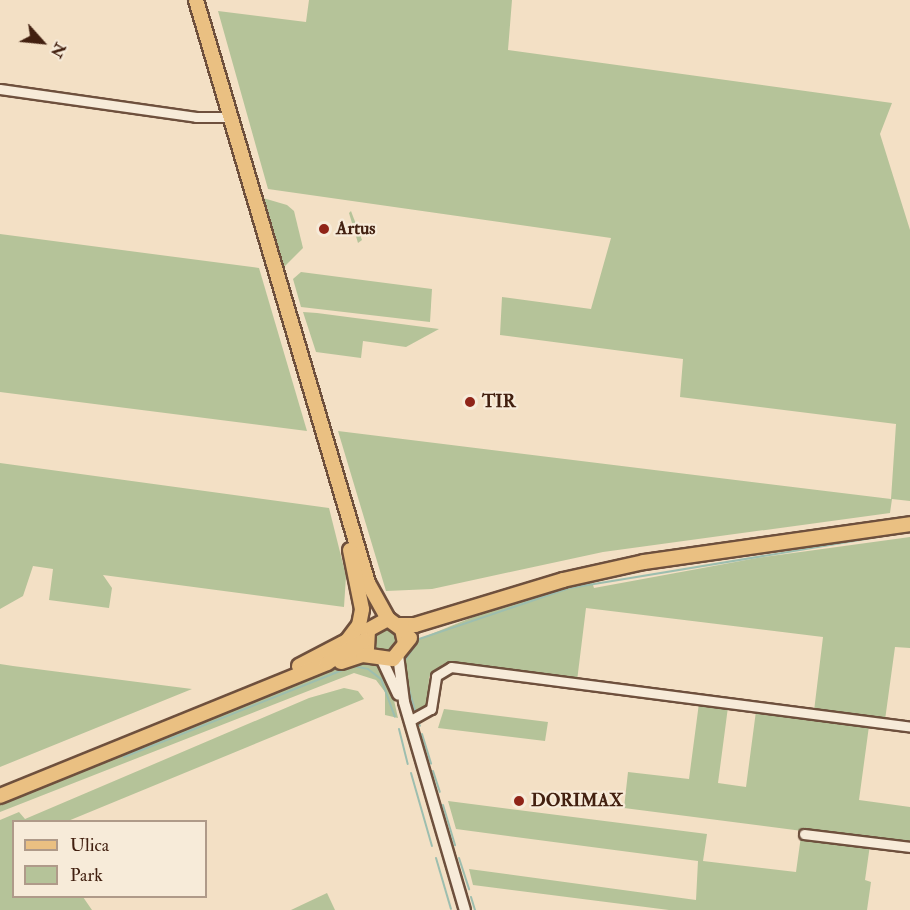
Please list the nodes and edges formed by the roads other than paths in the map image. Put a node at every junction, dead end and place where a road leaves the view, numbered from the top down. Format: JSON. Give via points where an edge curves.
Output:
{"nodes":[{"id":1,"x":196,"y":0,"type":"edge"},
{"id":2,"x":0,"y":89,"type":"edge"},
{"id":3,"x":231,"y":117,"type":"junction"},
{"id":4,"x":349,"y":518,"type":"junction"},
{"id":5,"x":910,"y":524,"type":"edge"},
{"id":6,"x":368,"y":583,"type":"junction"},
{"id":7,"x":465,"y":610,"type":"junction"},
{"id":8,"x":393,"y":622,"type":"junction"},
{"id":9,"x":372,"y":625,"type":"junction"},
{"id":10,"x":365,"y":640,"type":"junction"},
{"id":11,"x":402,"y":649,"type":"junction"},
{"id":12,"x":377,"y":658,"type":"junction"},
{"id":13,"x":327,"y":663,"type":"junction"},
{"id":14,"x":261,"y":690,"type":"junction"},
{"id":15,"x":404,"y":702,"type":"junction"},
{"id":16,"x":409,"y":721,"type":"junction"},
{"id":17,"x":910,"y":727,"type":"edge"},
{"id":18,"x":0,"y":796,"type":"edge"},
{"id":19,"x":804,"y":834,"type":"dead end"},
{"id":20,"x":910,"y":847,"type":"edge"},
{"id":21,"x":465,"y":910,"type":"edge"}],
"edges":[{"from":1,"to":3,"type":"main road"},
{"from":2,"to":3,"type":"street","via":[[196,117]]},
{"from":3,"to":4,"type":"main road"},
{"from":4,"to":6,"type":"main road"},
{"from":4,"to":14,"type":"main road","via":[[347,537],[362,609],[357,630],[345,642],[277,677]]},
{"from":5,"to":7,"type":"main road","via":[[644,562],[563,580]]},
{"from":6,"to":8,"type":"main road"},
{"from":6,"to":9,"type":"main road"},
{"from":7,"to":8,"type":"main road","via":[[416,625]]},
{"from":7,"to":11,"type":"main road","via":[[417,633]]},
{"from":8,"to":9,"type":"main road"},
{"from":8,"to":11,"type":"main road"},
{"from":9,"to":10,"type":"main road"},
{"from":10,"to":12,"type":"main road"},
{"from":10,"to":13,"type":"main road"},
{"from":11,"to":12,"type":"main road"},
{"from":11,"to":15,"type":"street"},
{"from":12,"to":13,"type":"main road"},
{"from":12,"to":15,"type":"street"},
{"from":13,"to":14,"type":"main road"},
{"from":14,"to":18,"type":"main road"},
{"from":15,"to":16,"type":"street"},
{"from":16,"to":17,"type":"street","via":[[431,709],[436,676],[451,667]]},
{"from":16,"to":21,"type":"street"},
{"from":19,"to":20,"type":"street"}]}
